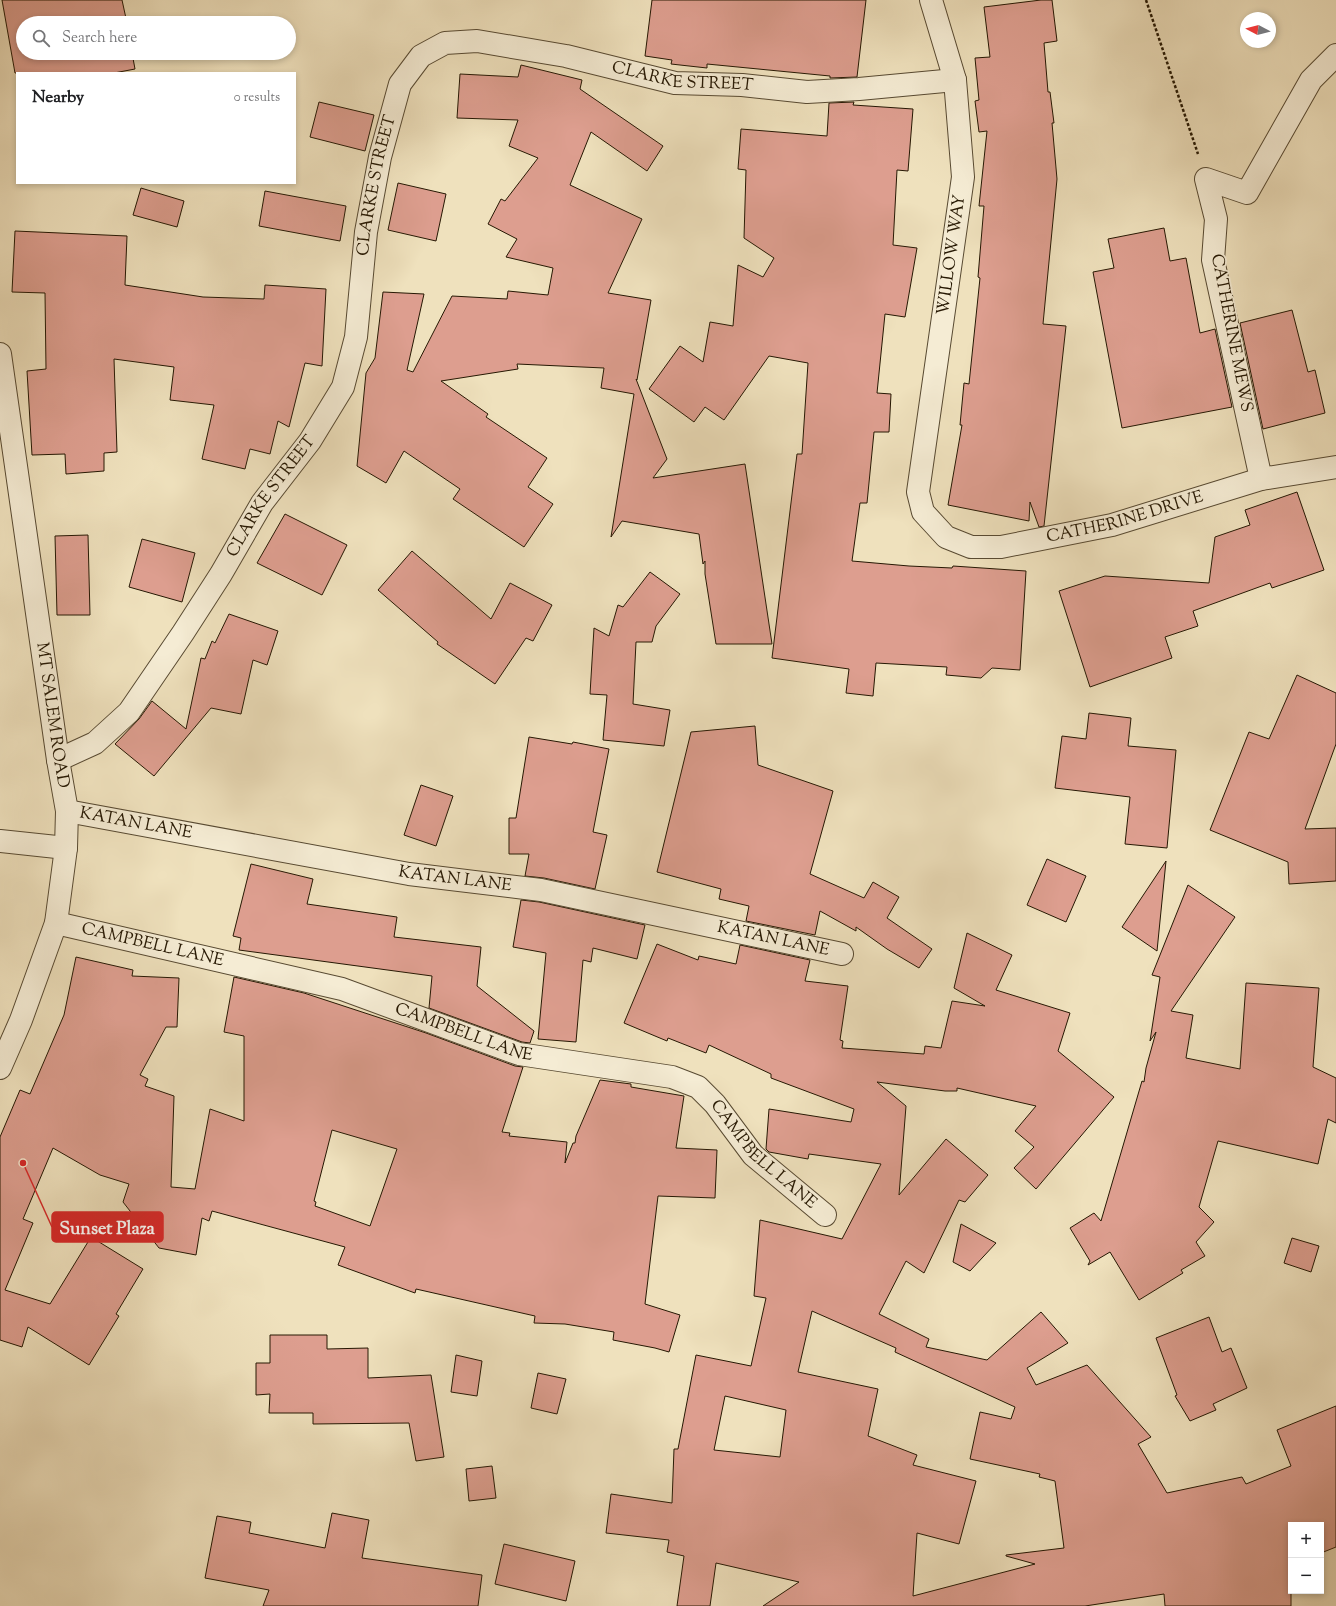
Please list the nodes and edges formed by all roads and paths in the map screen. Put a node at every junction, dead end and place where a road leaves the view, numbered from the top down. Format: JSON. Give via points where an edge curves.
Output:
{"nodes":[{"id":1,"x":931,"y":0,"type":"edge"},
{"id":2,"x":1146,"y":0,"type":"edge"},
{"id":3,"x":1336,"y":55,"type":"edge"},
{"id":4,"x":955,"y":80,"type":"junction"},
{"id":5,"x":1206,"y":179,"type":"junction"},
{"id":6,"x":0,"y":354,"type":"edge"},
{"id":7,"x":1336,"y":467,"type":"edge"},
{"id":8,"x":1260,"y":479,"type":"junction"},
{"id":9,"x":923,"y":512,"type":"joint"},
{"id":10,"x":58,"y":760,"type":"junction"},
{"id":11,"x":67,"y":811,"type":"junction"},
{"id":12,"x":0,"y":841,"type":"edge"},
{"id":13,"x":66,"y":848,"type":"junction"},
{"id":14,"x":56,"y":923,"type":"junction"},
{"id":15,"x":842,"y":954,"type":"dead end"},
{"id":16,"x":0,"y":1068,"type":"edge"},
{"id":17,"x":825,"y":1215,"type":"dead end"}],
"edges":[{"from":1,"to":4,"type":"street","name":"WILLOW WAY"},
{"from":2,"to":5,"type":"path"},
{"from":3,"to":5,"type":"street","via":[[1311,80],[1247,193]]},
{"from":4,"to":9,"type":"street","name":"WILLOW WAY","via":[[963,176],[918,492]]},
{"from":4,"to":10,"type":"street","name":"CLARKE STREET","via":[[807,92],[742,85],[675,83],[566,56],[477,42],[445,43],[421,56],[400,84],[380,157],[366,232],[356,337],[343,387],[310,441],[262,503],[217,581],[128,712],[95,743]]},
{"from":5,"to":8,"type":"street","name":"CATHERINE MEWS","via":[[1216,219],[1213,260]]},
{"from":6,"to":10,"type":"street","name":"MT SALEM ROAD"},
{"from":7,"to":8,"type":"street","name":"CATHERINE DRIVE"},
{"from":8,"to":9,"type":"street","name":"CATHERINE DRIVE","via":[[1112,525],[1000,547],[971,547],[946,537]]},
{"from":10,"to":11,"type":"street","name":"MT SALEM ROAD"},
{"from":11,"to":13,"type":"street","name":"MT SALEM ROAD"},
{"from":11,"to":15,"type":"street","name":"KATAN LANE","via":[[409,874],[541,890]]},
{"from":12,"to":13,"type":"street"},
{"from":13,"to":14,"type":"street","name":"MT SALEM ROAD"},
{"from":14,"to":16,"type":"street","name":"MT SALEM ROAD","via":[[21,1020]]},
{"from":14,"to":17,"type":"street","name":"CAMPBELL LANE","via":[[342,989],[519,1054],[672,1077],[698,1087],[715,1104],[753,1155]]}]}
